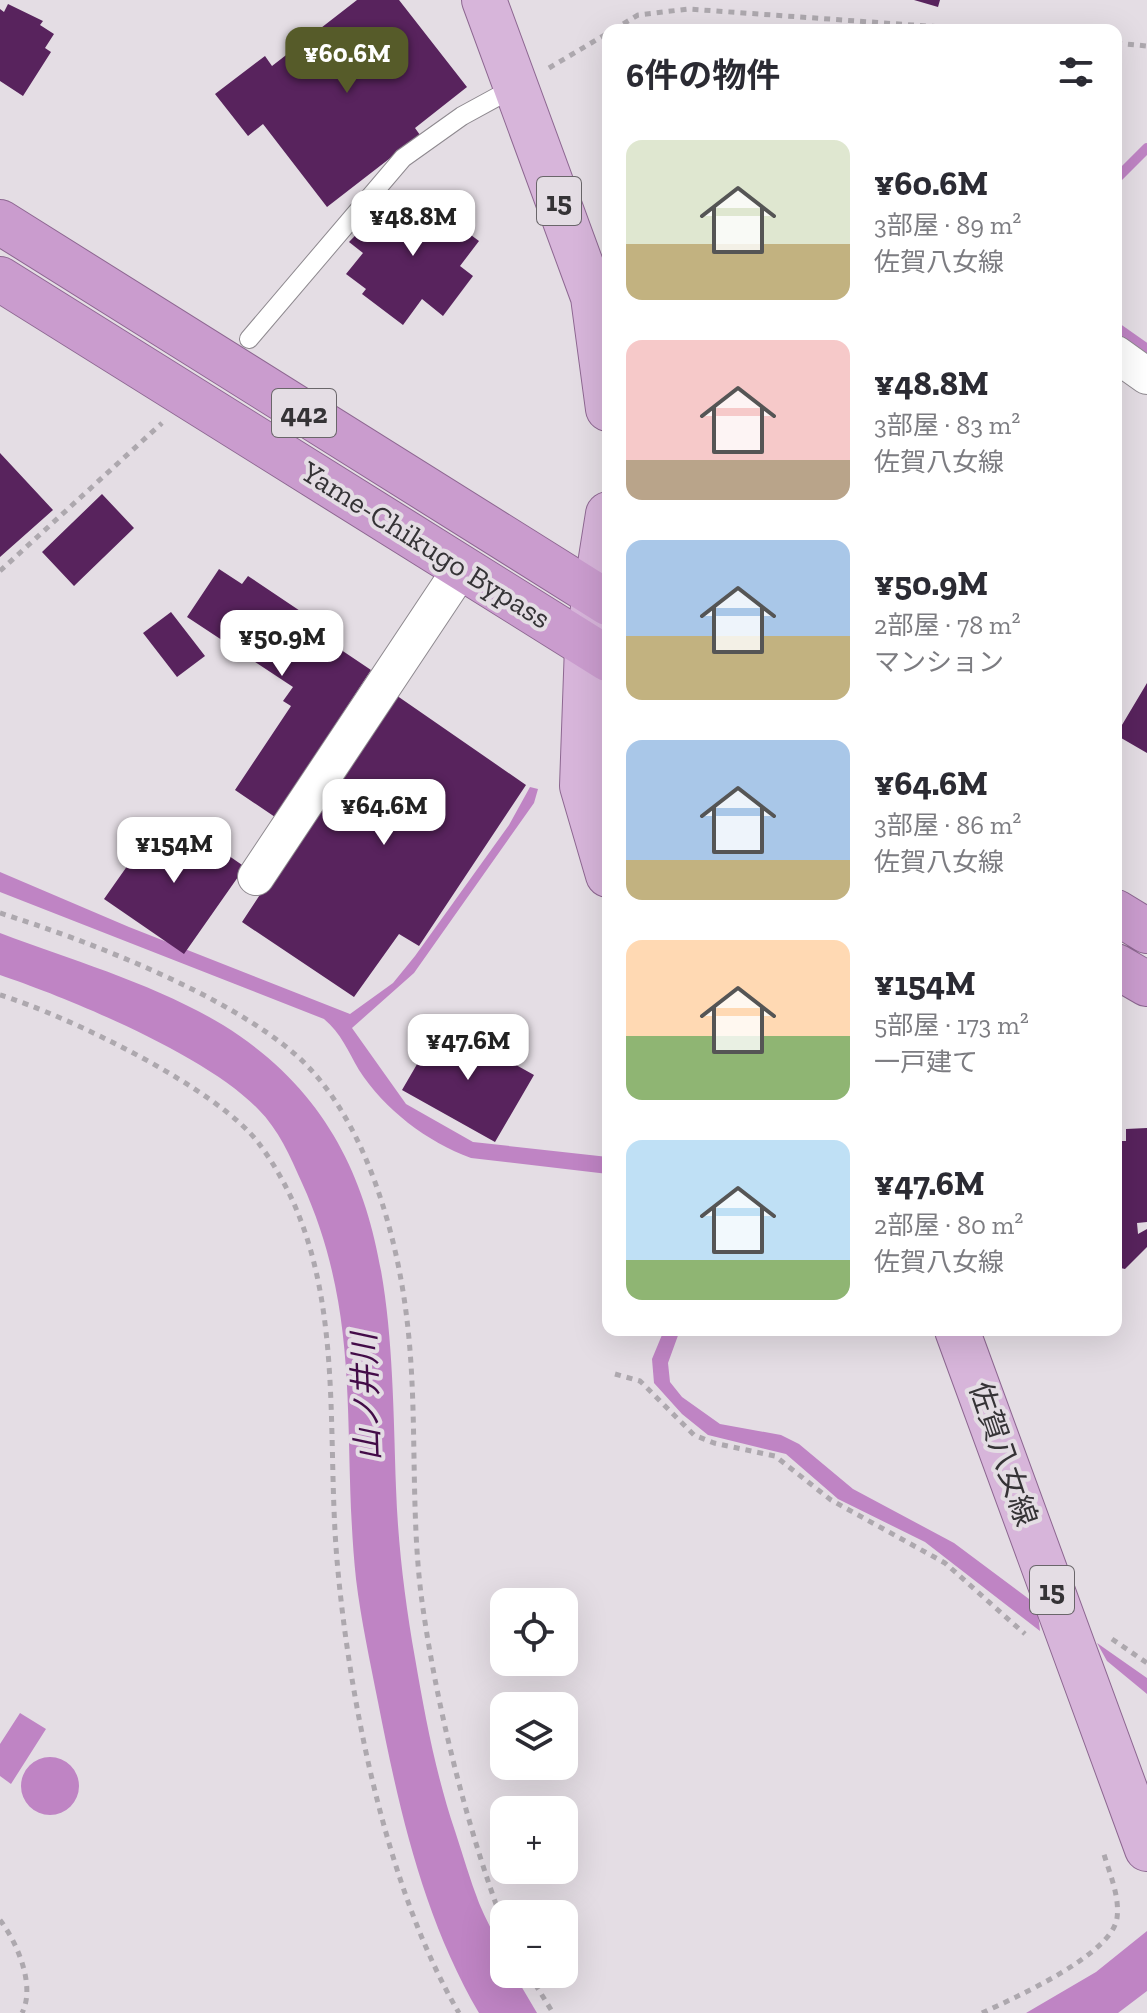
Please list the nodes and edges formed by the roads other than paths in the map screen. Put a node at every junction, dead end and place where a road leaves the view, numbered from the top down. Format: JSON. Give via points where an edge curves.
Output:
{"nodes":[{"id":1,"x":484,"y":0,"type":"edge"},
{"id":2,"x":517,"y":86,"type":"junction"},
{"id":3,"x":0,"y":222,"type":"edge"},
{"id":4,"x":0,"y":279,"type":"edge"},
{"id":5,"x":249,"y":339,"type":"dead end"},
{"id":6,"x":1122,"y":358,"type":"edge"},
{"id":7,"x":602,"y":364,"type":"edge"},
{"id":8,"x":1147,"y":376,"type":"edge"},
{"id":9,"x":463,"y":566,"type":"junction"},
{"id":10,"x":601,"y":599,"type":"edge"},
{"id":11,"x":597,"y":652,"type":"edge"},
{"id":12,"x":602,"y":854,"type":"edge"},
{"id":13,"x":256,"y":877,"type":"dead end"},
{"id":14,"x":1122,"y":916,"type":"edge"},
{"id":15,"x":1147,"y":931,"type":"edge"},
{"id":16,"x":1122,"y":969,"type":"edge"},
{"id":17,"x":1147,"y":984,"type":"edge"},
{"id":18,"x":959,"y":1336,"type":"edge"},
{"id":19,"x":1147,"y":1849,"type":"edge"}],
"edges":[{"from":1,"to":2,"type":"main road","number":"15"},
{"from":2,"to":5,"type":"lane","via":[[462,116],[403,158]]},
{"from":2,"to":7,"type":"main road","number":"15","via":[[593,297]]},
{"from":3,"to":10,"type":"highway","name":"Yame-Chikugo Bypass","number":"442"},
{"from":4,"to":9,"type":"highway","name":"Yame-Chikugo Bypass","number":"442"},
{"from":6,"to":8,"type":"street"},
{"from":9,"to":11,"type":"highway","name":"Yame-Chikugo Bypass","number":"442"},
{"from":9,"to":13,"type":"street"},
{"from":10,"to":11,"type":"main road"},
{"from":11,"to":12,"type":"main road","via":[[582,786]]},
{"from":14,"to":15,"type":"highway"},
{"from":16,"to":17,"type":"highway"},
{"from":18,"to":19,"type":"main road","name":"佐賀八女線","number":"15"}]}
